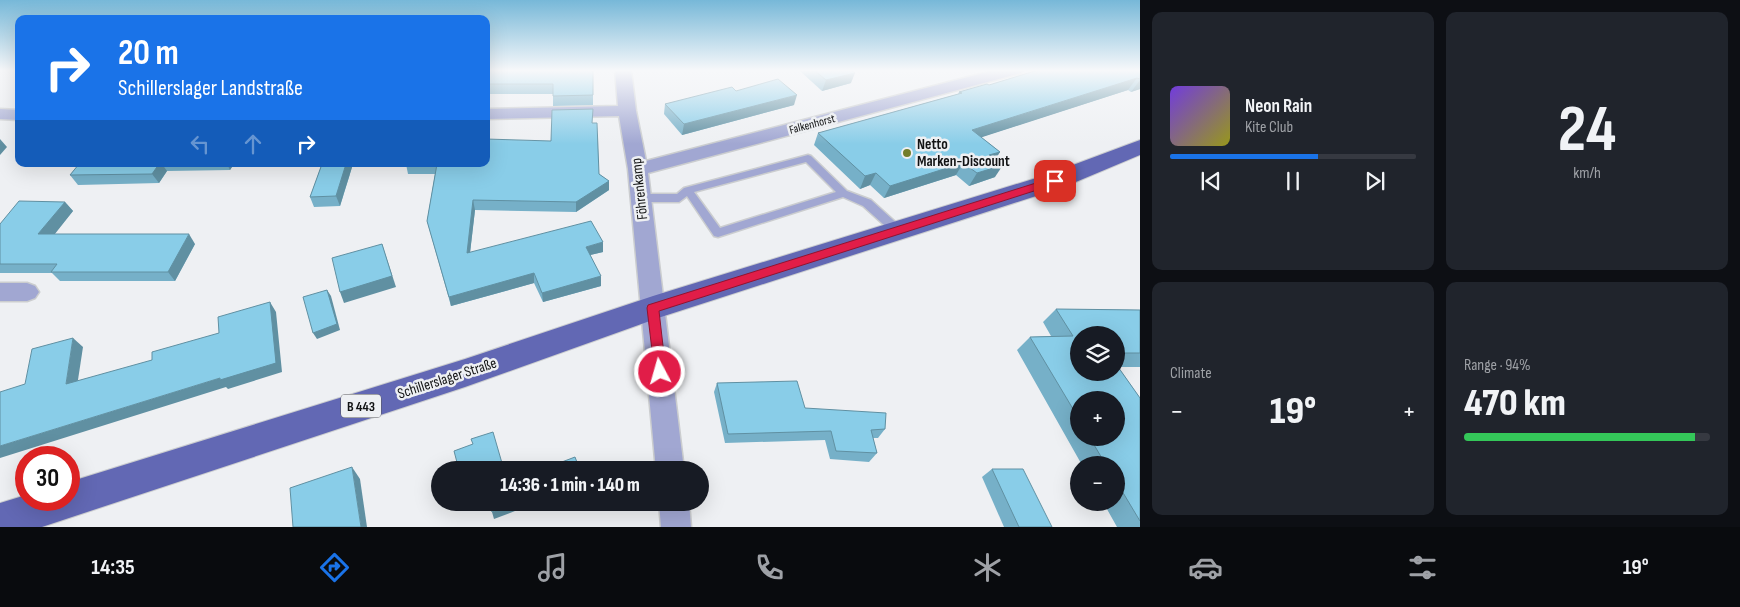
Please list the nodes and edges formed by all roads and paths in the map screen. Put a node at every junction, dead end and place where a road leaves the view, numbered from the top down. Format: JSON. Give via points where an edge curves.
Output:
{"nodes":[{"id":1,"x":626,"y":95,"type":"edge"},
{"id":2,"x":921,"y":95,"type":"edge"},
{"id":3,"x":627,"y":111,"type":"junction"},
{"id":4,"x":0,"y":114,"type":"edge"},
{"id":5,"x":490,"y":114,"type":"edge"},
{"id":6,"x":15,"y":115,"type":"edge"},
{"id":7,"x":1140,"y":147,"type":"edge"},
{"id":8,"x":638,"y":169,"type":"junction"},
{"id":9,"x":688,"y":190,"type":"junction"},
{"id":10,"x":843,"y":193,"type":"junction"},
{"id":11,"x":640,"y":198,"type":"junction"},
{"id":12,"x":898,"y":231,"type":"junction"},
{"id":13,"x":0,"y":292,"type":"edge"},
{"id":14,"x":28,"y":292,"type":"dead end"},
{"id":15,"x":653,"y":308,"type":"junction"},
{"id":16,"x":669,"y":461,"type":"edge"},
{"id":17,"x":80,"y":496,"type":"edge"},
{"id":18,"x":34,"y":511,"type":"edge"},
{"id":19,"x":675,"y":511,"type":"edge"},
{"id":20,"x":0,"y":522,"type":"edge"},
{"id":21,"x":676,"y":527,"type":"edge"}],
"edges":[{"from":1,"to":3,"type":"street","name":"Föhrenkamp"},
{"from":2,"to":8,"type":"street","name":"Falkenhorst"},
{"from":3,"to":5,"type":"street"},
{"from":3,"to":8,"type":"street","name":"Föhrenkamp"},
{"from":4,"to":6,"type":"street"},
{"from":7,"to":12,"type":"main road","number":"B 443","via":[[1055,181]]},
{"from":8,"to":11,"type":"street","name":"Föhrenkamp"},
{"from":9,"to":10,"type":"lane","via":[[808,158]]},
{"from":9,"to":10,"type":"lane","via":[[718,233]]},
{"from":9,"to":11,"type":"lane","via":[[679,198]]},
{"from":10,"to":12,"type":"lane","via":[[867,202]]},
{"from":11,"to":15,"type":"street","name":"Föhrenkamp"},
{"from":12,"to":15,"type":"main road","number":"B 443"},
{"from":13,"to":14,"type":"street"},
{"from":15,"to":16,"type":"street","name":"Föhrenkamp"},
{"from":15,"to":17,"type":"main road","name":"Schillerslager Straße","number":"B 443","via":[[455,376]]},
{"from":18,"to":20,"type":"main road","name":"Schillerslager Straße","number":"B 443"},
{"from":19,"to":21,"type":"street"}]}
